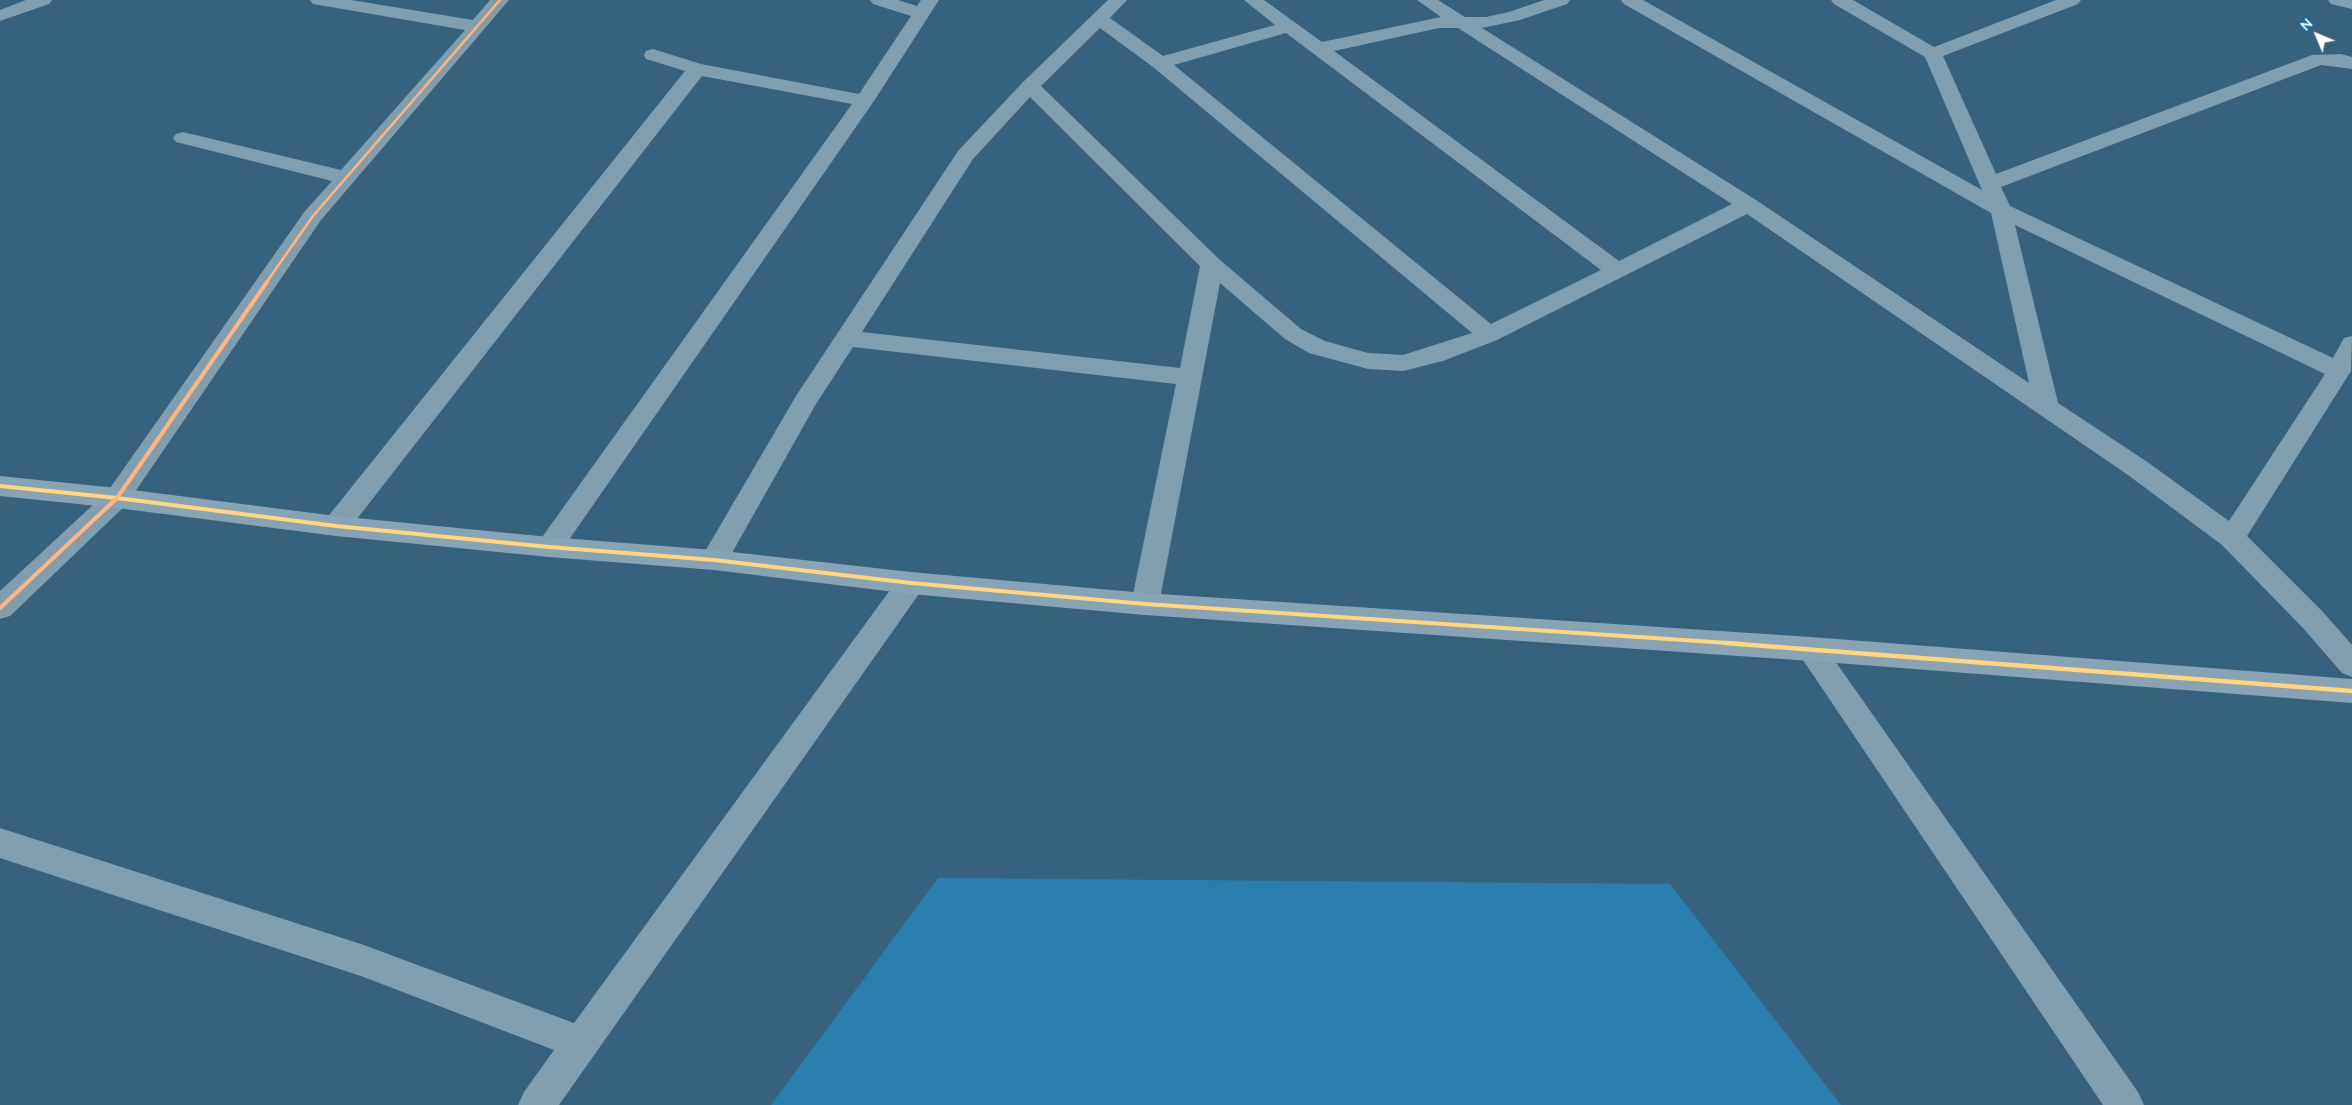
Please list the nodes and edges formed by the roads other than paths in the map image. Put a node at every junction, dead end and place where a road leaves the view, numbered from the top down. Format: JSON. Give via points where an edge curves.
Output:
{"nodes":[{"id":1,"x":43,"y":0,"type":"edge"},
{"id":2,"x":319,"y":0,"type":"edge"},
{"id":3,"x":500,"y":0,"type":"edge"},
{"id":4,"x":879,"y":0,"type":"edge"},
{"id":5,"x":1118,"y":0,"type":"edge"},
{"id":6,"x":1253,"y":0,"type":"edge"},
{"id":7,"x":1426,"y":0,"type":"edge"},
{"id":8,"x":1561,"y":0,"type":"edge"},
{"id":9,"x":1840,"y":0,"type":"edge"},
{"id":10,"x":2072,"y":0,"type":"edge"},
{"id":11,"x":2337,"y":0,"type":"edge"},
{"id":12,"x":1643,"y":2,"type":"edge"},
{"id":13,"x":2352,"y":4,"type":"edge"},
{"id":14,"x":925,"y":6,"type":"edge"},
{"id":15,"x":0,"y":16,"type":"edge"},
{"id":16,"x":1098,"y":18,"type":"junction"},
{"id":17,"x":1460,"y":23,"type":"junction"},
{"id":18,"x":476,"y":26,"type":"junction"},
{"id":19,"x":1289,"y":27,"type":"junction"},
{"id":20,"x":1321,"y":48,"type":"junction"},
{"id":21,"x":1933,"y":54,"type":"junction"},
{"id":22,"x":653,"y":56,"type":"dead end"},
{"id":23,"x":1160,"y":63,"type":"junction"},
{"id":24,"x":2352,"y":63,"type":"edge"},
{"id":25,"x":697,"y":69,"type":"junction"},
{"id":26,"x":1030,"y":86,"type":"junction"},
{"id":27,"x":864,"y":101,"type":"junction"},
{"id":28,"x":183,"y":138,"type":"dead end"},
{"id":29,"x":346,"y":178,"type":"junction"},
{"id":30,"x":1989,"y":184,"type":"junction"},
{"id":31,"x":1748,"y":205,"type":"junction"},
{"id":32,"x":2000,"y":210,"type":"junction"},
{"id":33,"x":1212,"y":265,"type":"junction"},
{"id":34,"x":1616,"y":270,"type":"junction"},
{"id":35,"x":1488,"y":335,"type":"junction"},
{"id":36,"x":845,"y":338,"type":"junction"},
{"id":37,"x":2352,"y":344,"type":"edge"},
{"id":38,"x":2338,"y":371,"type":"junction"},
{"id":39,"x":1190,"y":378,"type":"junction"},
{"id":40,"x":2047,"y":408,"type":"junction"},
{"id":41,"x":0,"y":486,"type":"edge"},
{"id":42,"x":117,"y":498,"type":"junction"},
{"id":43,"x":336,"y":526,"type":"junction"},
{"id":44,"x":2232,"y":538,"type":"junction"},
{"id":45,"x":549,"y":547,"type":"junction"},
{"id":46,"x":714,"y":560,"type":"junction"},
{"id":47,"x":911,"y":583,"type":"junction"},
{"id":48,"x":1145,"y":604,"type":"junction"},
{"id":49,"x":0,"y":608,"type":"edge"},
{"id":50,"x":1811,"y":649,"type":"junction"},
{"id":51,"x":2352,"y":665,"type":"edge"},
{"id":52,"x":2352,"y":691,"type":"edge"},
{"id":53,"x":0,"y":843,"type":"edge"},
{"id":54,"x":581,"y":1043,"type":"junction"},
{"id":55,"x":538,"y":1105,"type":"edge"},
{"id":56,"x":2124,"y":1105,"type":"edge"}],
"edges":[{"from":1,"to":15,"type":"street"},
{"from":2,"to":18,"type":"street"},
{"from":3,"to":18,"type":"street"},
{"from":4,"to":14,"type":"street"},
{"from":5,"to":16,"type":"street"},
{"from":6,"to":19,"type":"street"},
{"from":7,"to":17,"type":"street"},
{"from":8,"to":17,"type":"street","via":[[1514,16]]},
{"from":9,"to":21,"type":"street"},
{"from":10,"to":21,"type":"street"},
{"from":11,"to":13,"type":"street"},
{"from":12,"to":32,"type":"street"},
{"from":14,"to":27,"type":"street"},
{"from":16,"to":23,"type":"street"},
{"from":16,"to":26,"type":"street"},
{"from":17,"to":20,"type":"street","via":[[1439,23]]},
{"from":17,"to":31,"type":"street"},
{"from":18,"to":29,"type":"street"},
{"from":19,"to":20,"type":"street"},
{"from":19,"to":23,"type":"street"},
{"from":20,"to":34,"type":"street"},
{"from":21,"to":30,"type":"street"},
{"from":22,"to":25,"type":"street"},
{"from":23,"to":35,"type":"street"},
{"from":24,"to":30,"type":"street","via":[[2319,59]]},
{"from":25,"to":27,"type":"street"},
{"from":25,"to":43,"type":"street"},
{"from":26,"to":33,"type":"street"},
{"from":26,"to":36,"type":"street","via":[[965,155]]},
{"from":27,"to":45,"type":"street"},
{"from":28,"to":29,"type":"street"},
{"from":29,"to":42,"type":"street","via":[[313,216]]},
{"from":30,"to":32,"type":"street"},
{"from":31,"to":34,"type":"street"},
{"from":31,"to":40,"type":"street"},
{"from":32,"to":38,"type":"street"},
{"from":32,"to":40,"type":"street"},
{"from":33,"to":35,"type":"street","via":[[1293,334],[1336,354],[1368,361],[1403,362],[1434,355]]},
{"from":33,"to":39,"type":"street"},
{"from":34,"to":35,"type":"street"},
{"from":36,"to":39,"type":"street"},
{"from":36,"to":46,"type":"street"},
{"from":37,"to":38,"type":"street"},
{"from":38,"to":44,"type":"street"},
{"from":39,"to":48,"type":"street"},
{"from":40,"to":44,"type":"street","via":[[2137,468]]},
{"from":41,"to":42,"type":"main road"},
{"from":42,"to":43,"type":"main road"},
{"from":42,"to":49,"type":"street"},
{"from":43,"to":45,"type":"main road"},
{"from":44,"to":51,"type":"street","via":[[2313,620]]},
{"from":45,"to":46,"type":"main road"},
{"from":46,"to":47,"type":"main road"},
{"from":47,"to":48,"type":"main road"},
{"from":47,"to":54,"type":"street"},
{"from":48,"to":50,"type":"main road"},
{"from":50,"to":52,"type":"main road"},
{"from":50,"to":56,"type":"street"},
{"from":53,"to":54,"type":"street","via":[[361,960]]},
{"from":54,"to":55,"type":"street"}]}
